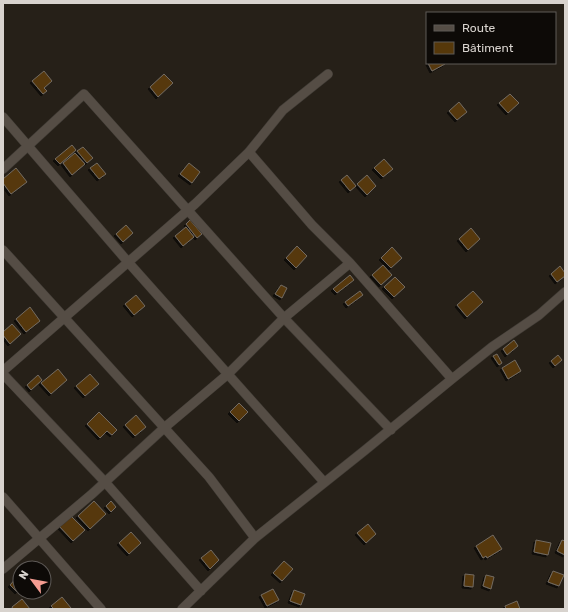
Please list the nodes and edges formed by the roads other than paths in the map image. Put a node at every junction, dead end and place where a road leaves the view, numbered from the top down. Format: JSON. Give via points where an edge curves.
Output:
{"nodes":[{"id":1,"x":328,"y":74,"type":"dead end"},
{"id":2,"x":3,"y":117,"type":"edge"},
{"id":3,"x":28,"y":146,"type":"junction"},
{"id":4,"x":249,"y":152,"type":"junction"},
{"id":5,"x":3,"y":169,"type":"edge"},
{"id":6,"x":188,"y":209,"type":"junction"},
{"id":7,"x":3,"y":250,"type":"edge"},
{"id":8,"x":128,"y":262,"type":"junction"},
{"id":9,"x":350,"y":263,"type":"junction"},
{"id":10,"x":565,"y":292,"type":"edge"},
{"id":11,"x":64,"y":318,"type":"junction"},
{"id":12,"x":284,"y":318,"type":"junction"},
{"id":13,"x":3,"y":372,"type":"edge"},
{"id":14,"x":228,"y":374,"type":"junction"},
{"id":15,"x":452,"y":379,"type":"junction"},
{"id":16,"x":164,"y":428,"type":"junction"},
{"id":17,"x":391,"y":430,"type":"junction"},
{"id":18,"x":105,"y":482,"type":"junction"},
{"id":19,"x":324,"y":482,"type":"junction"},
{"id":20,"x":3,"y":497,"type":"edge"},
{"id":21,"x":255,"y":538,"type":"junction"},
{"id":22,"x":39,"y":539,"type":"junction"},
{"id":23,"x":3,"y":569,"type":"edge"},
{"id":24,"x":201,"y":591,"type":"junction"},
{"id":25,"x":101,"y":609,"type":"edge"},
{"id":26,"x":182,"y":609,"type":"edge"}],
"edges":[{"from":1,"to":4,"type":"street","via":[[283,110]]},
{"from":2,"to":3,"type":"street"},
{"from":3,"to":5,"type":"street"},
{"from":3,"to":6,"type":"street","via":[[84,94]]},
{"from":3,"to":8,"type":"street"},
{"from":4,"to":6,"type":"street"},
{"from":4,"to":9,"type":"street","via":[[312,225]]},
{"from":6,"to":8,"type":"street"},
{"from":6,"to":12,"type":"street"},
{"from":7,"to":11,"type":"street"},
{"from":8,"to":11,"type":"street"},
{"from":8,"to":14,"type":"street"},
{"from":9,"to":12,"type":"street"},
{"from":9,"to":15,"type":"street"},
{"from":10,"to":15,"type":"street","via":[[539,315],[492,347]]},
{"from":11,"to":13,"type":"street"},
{"from":11,"to":16,"type":"street"},
{"from":12,"to":14,"type":"street"},
{"from":12,"to":17,"type":"street"},
{"from":13,"to":18,"type":"street"},
{"from":14,"to":16,"type":"street"},
{"from":14,"to":19,"type":"street"},
{"from":15,"to":17,"type":"street"},
{"from":16,"to":18,"type":"street"},
{"from":16,"to":21,"type":"street","via":[[209,477]]},
{"from":17,"to":19,"type":"street"},
{"from":18,"to":22,"type":"street"},
{"from":18,"to":24,"type":"street"},
{"from":19,"to":21,"type":"street"},
{"from":20,"to":22,"type":"street"},
{"from":21,"to":24,"type":"street"},
{"from":22,"to":23,"type":"street"},
{"from":22,"to":25,"type":"street"},
{"from":24,"to":26,"type":"street"}]}
